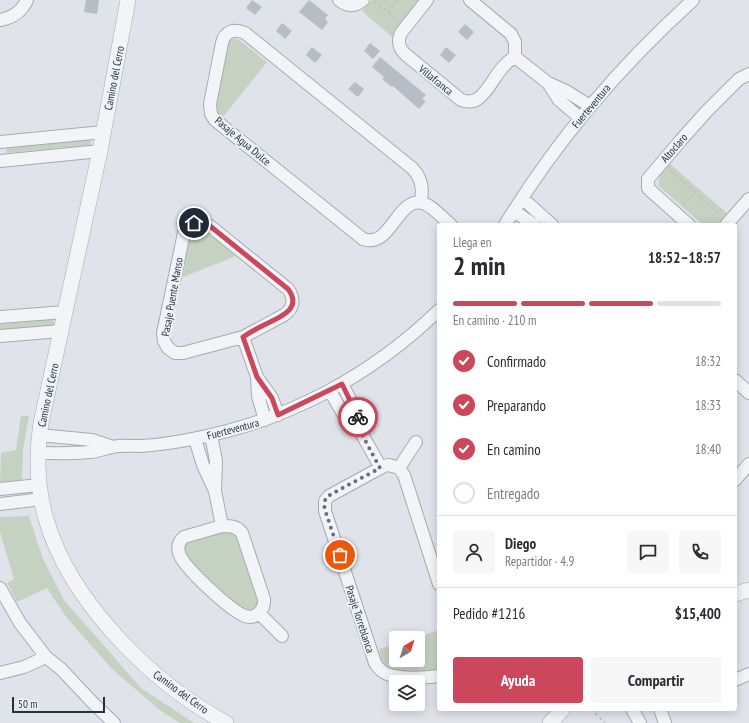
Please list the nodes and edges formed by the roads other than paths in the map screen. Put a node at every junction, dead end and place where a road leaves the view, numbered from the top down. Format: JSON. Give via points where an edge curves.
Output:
{"nodes":[{"id":1,"x":27,"y":0,"type":"edge"},
{"id":2,"x":128,"y":0,"type":"edge"},
{"id":3,"x":339,"y":0,"type":"edge"},
{"id":4,"x":363,"y":0,"type":"edge"},
{"id":5,"x":427,"y":0,"type":"edge"},
{"id":6,"x":470,"y":0,"type":"edge"},
{"id":7,"x":693,"y":0,"type":"edge"},
{"id":8,"x":0,"y":20,"type":"edge"},
{"id":9,"x":515,"y":57,"type":"junction"},
{"id":10,"x":749,"y":74,"type":"edge"},
{"id":11,"x":548,"y":83,"type":"junction"},
{"id":12,"x":590,"y":106,"type":"junction"},
{"id":13,"x":580,"y":118,"type":"junction"},
{"id":14,"x":103,"y":132,"type":"junction"},
{"id":15,"x":0,"y":142,"type":"edge"},
{"id":16,"x":100,"y":151,"type":"junction"},
{"id":17,"x":0,"y":161,"type":"edge"},
{"id":18,"x":522,"y":198,"type":"junction"},
{"id":19,"x":749,"y":199,"type":"edge"},
{"id":20,"x":421,"y":202,"type":"junction"},
{"id":21,"x":514,"y":211,"type":"junction"},
{"id":22,"x":449,"y":223,"type":"edge"},
{"id":23,"x":506,"y":223,"type":"edge"},
{"id":24,"x":531,"y":223,"type":"edge"},
{"id":25,"x":550,"y":223,"type":"edge"},
{"id":26,"x":687,"y":223,"type":"edge"},
{"id":27,"x":728,"y":223,"type":"edge"},
{"id":28,"x":65,"y":312,"type":"junction"},
{"id":29,"x":437,"y":312,"type":"edge"},
{"id":30,"x":0,"y":317,"type":"edge"},
{"id":31,"x":61,"y":331,"type":"junction"},
{"id":32,"x":0,"y":336,"type":"edge"},
{"id":33,"x":243,"y":337,"type":"junction"},
{"id":34,"x":257,"y":377,"type":"junction"},
{"id":35,"x":737,"y":382,"type":"edge"},
{"id":36,"x":342,"y":384,"type":"junction"},
{"id":37,"x":330,"y":391,"type":"junction"},
{"id":38,"x":749,"y":393,"type":"edge"},
{"id":39,"x":278,"y":415,"type":"junction"},
{"id":40,"x":265,"y":420,"type":"junction"},
{"id":41,"x":359,"y":429,"type":"junction"},
{"id":42,"x":39,"y":435,"type":"junction"},
{"id":43,"x":211,"y":435,"type":"junction"},
{"id":44,"x":195,"y":438,"type":"junction"},
{"id":45,"x":416,"y":442,"type":"dead end"},
{"id":46,"x":113,"y":447,"type":"junction"},
{"id":47,"x":38,"y":453,"type":"junction"},
{"id":48,"x":749,"y":464,"type":"edge"},
{"id":49,"x":380,"y":468,"type":"junction"},
{"id":50,"x":399,"y":468,"type":"junction"},
{"id":51,"x":737,"y":478,"type":"edge"},
{"id":52,"x":0,"y":489,"type":"edge"},
{"id":53,"x":215,"y":491,"type":"junction"},
{"id":54,"x":40,"y":492,"type":"junction"},
{"id":55,"x":0,"y":504,"type":"edge"},
{"id":56,"x":222,"y":526,"type":"junction"},
{"id":57,"x":437,"y":578,"type":"edge"},
{"id":58,"x":0,"y":588,"type":"edge"},
{"id":59,"x":749,"y":590,"type":"edge"},
{"id":60,"x":737,"y":593,"type":"edge"},
{"id":61,"x":259,"y":613,"type":"junction"},
{"id":62,"x":282,"y":636,"type":"dead end"},
{"id":63,"x":46,"y":657,"type":"junction"},
{"id":64,"x":0,"y":673,"type":"edge"},
{"id":65,"x":749,"y":674,"type":"edge"},
{"id":66,"x":437,"y":676,"type":"edge"},
{"id":67,"x":737,"y":679,"type":"edge"},
{"id":68,"x":561,"y":711,"type":"edge"},
{"id":69,"x":633,"y":711,"type":"edge"},
{"id":70,"x":661,"y":711,"type":"edge"},
{"id":71,"x":114,"y":723,"type":"edge"},
{"id":72,"x":226,"y":723,"type":"edge"},
{"id":73,"x":550,"y":723,"type":"edge"},
{"id":74,"x":640,"y":723,"type":"edge"},
{"id":75,"x":665,"y":723,"type":"edge"}],
"edges":[{"from":1,"to":8,"type":"street","via":[[18,12]]},
{"from":2,"to":14,"type":"street","name":"Camino del Cerro"},
{"from":3,"to":4,"type":"street","via":[[352,6]]},
{"from":5,"to":9,"type":"street","name":"Villafranca","via":[[406,26],[399,38],[399,47],[457,97],[465,101],[479,98],[505,64]]},
{"from":6,"to":9,"type":"street","via":[[511,34],[515,42]]},
{"from":7,"to":12,"type":"street","name":"Fuerteventura","via":[[639,52]]},
{"from":9,"to":11,"type":"street"},
{"from":10,"to":26,"type":"street","name":"Altoclaro","via":[[739,79],[723,95],[648,179],[648,188]]},
{"from":11,"to":12,"type":"street"},
{"from":11,"to":13,"type":"street","via":[[559,100]]},
{"from":12,"to":13,"type":"street","name":"Fuerteventura"},
{"from":13,"to":18,"type":"street","name":"Fuerteventura"},
{"from":14,"to":15,"type":"street"},
{"from":14,"to":16,"type":"street","name":"Camino del Cerro"},
{"from":16,"to":17,"type":"street"},
{"from":16,"to":28,"type":"street","name":"Camino del Cerro"},
{"from":18,"to":21,"type":"street","name":"Fuerteventura"},
{"from":18,"to":25,"type":"street"},
{"from":19,"to":27,"type":"street"},
{"from":20,"to":20,"type":"street","name":"Pasaje Agua Dulce","via":[[408,206],[379,238],[363,239],[215,120],[211,114],[210,104],[225,36],[236,30],[245,33],[412,168],[421,182]]},
{"from":20,"to":22,"type":"street"},
{"from":21,"to":23,"type":"street","name":"Fuerteventura"},
{"from":21,"to":24,"type":"street"},
{"from":28,"to":30,"type":"street"},
{"from":28,"to":31,"type":"street","name":"Camino del Cerro"},
{"from":29,"to":36,"type":"street","name":"Fuerteventura","via":[[385,356]]},
{"from":31,"to":32,"type":"street"},
{"from":31,"to":42,"type":"street","name":"Camino del Cerro"},
{"from":33,"to":33,"type":"street","name":"Pasaje Puente Manso","via":[[288,312],[293,302],[291,293],[210,226],[205,223],[194,223],[186,228],[182,237],[163,333],[165,345],[175,353],[183,353]]},
{"from":33,"to":34,"type":"street"},
{"from":34,"to":39,"type":"street","via":[[272,398]]},
{"from":34,"to":40,"type":"street","via":[[258,396]]},
{"from":35,"to":38,"type":"street"},
{"from":36,"to":37,"type":"street","name":"Fuerteventura"},
{"from":36,"to":41,"type":"street","via":[[358,415]]},
{"from":37,"to":39,"type":"street","name":"Fuerteventura"},
{"from":37,"to":41,"type":"street","via":[[345,417]]},
{"from":39,"to":40,"type":"street","name":"Fuerteventura"},
{"from":40,"to":43,"type":"street","name":"Fuerteventura"},
{"from":41,"to":49,"type":"street"},
{"from":42,"to":46,"type":"street","name":"Fuerteventura","via":[[92,440]]},
{"from":42,"to":47,"type":"street","name":"Camino del Cerro"},
{"from":43,"to":44,"type":"street","name":"Fuerteventura"},
{"from":43,"to":53,"type":"street","via":[[216,461]]},
{"from":44,"to":46,"type":"street","name":"Fuerteventura"},
{"from":44,"to":53,"type":"street","via":[[205,471]]},
{"from":45,"to":50,"type":"street"},
{"from":46,"to":47,"type":"street","name":"Fuerteventura","via":[[90,452]]},
{"from":47,"to":54,"type":"street","name":"Camino del Cerro"},
{"from":48,"to":51,"type":"street"},
{"from":49,"to":50,"type":"street","name":"Pasaje Torreblanca","via":[[390,465]]},
{"from":49,"to":66,"type":"street","name":"Pasaje Torreblanca","via":[[329,496],[325,501],[325,510],[375,664],[388,675]]},
{"from":50,"to":57,"type":"street","via":[[404,475]]},
{"from":52,"to":54,"type":"street"},
{"from":53,"to":56,"type":"street"},
{"from":54,"to":55,"type":"street"},
{"from":54,"to":72,"type":"street","name":"Camino del Cerro","via":[[51,534],[64,562],[104,621],[153,672],[188,699]]},
{"from":56,"to":61,"type":"street","via":[[237,528],[242,533],[264,599]]},
{"from":56,"to":61,"type":"street","via":[[184,537],[179,543],[179,555],[196,575],[236,610],[250,617]]},
{"from":58,"to":63,"type":"street","via":[[20,623]]},
{"from":59,"to":60,"type":"street"},
{"from":61,"to":62,"type":"street"},
{"from":63,"to":64,"type":"street","via":[[24,667]]},
{"from":63,"to":71,"type":"street"},
{"from":65,"to":67,"type":"street"},
{"from":68,"to":73,"type":"street"},
{"from":69,"to":74,"type":"street"},
{"from":70,"to":75,"type":"street"}]}
